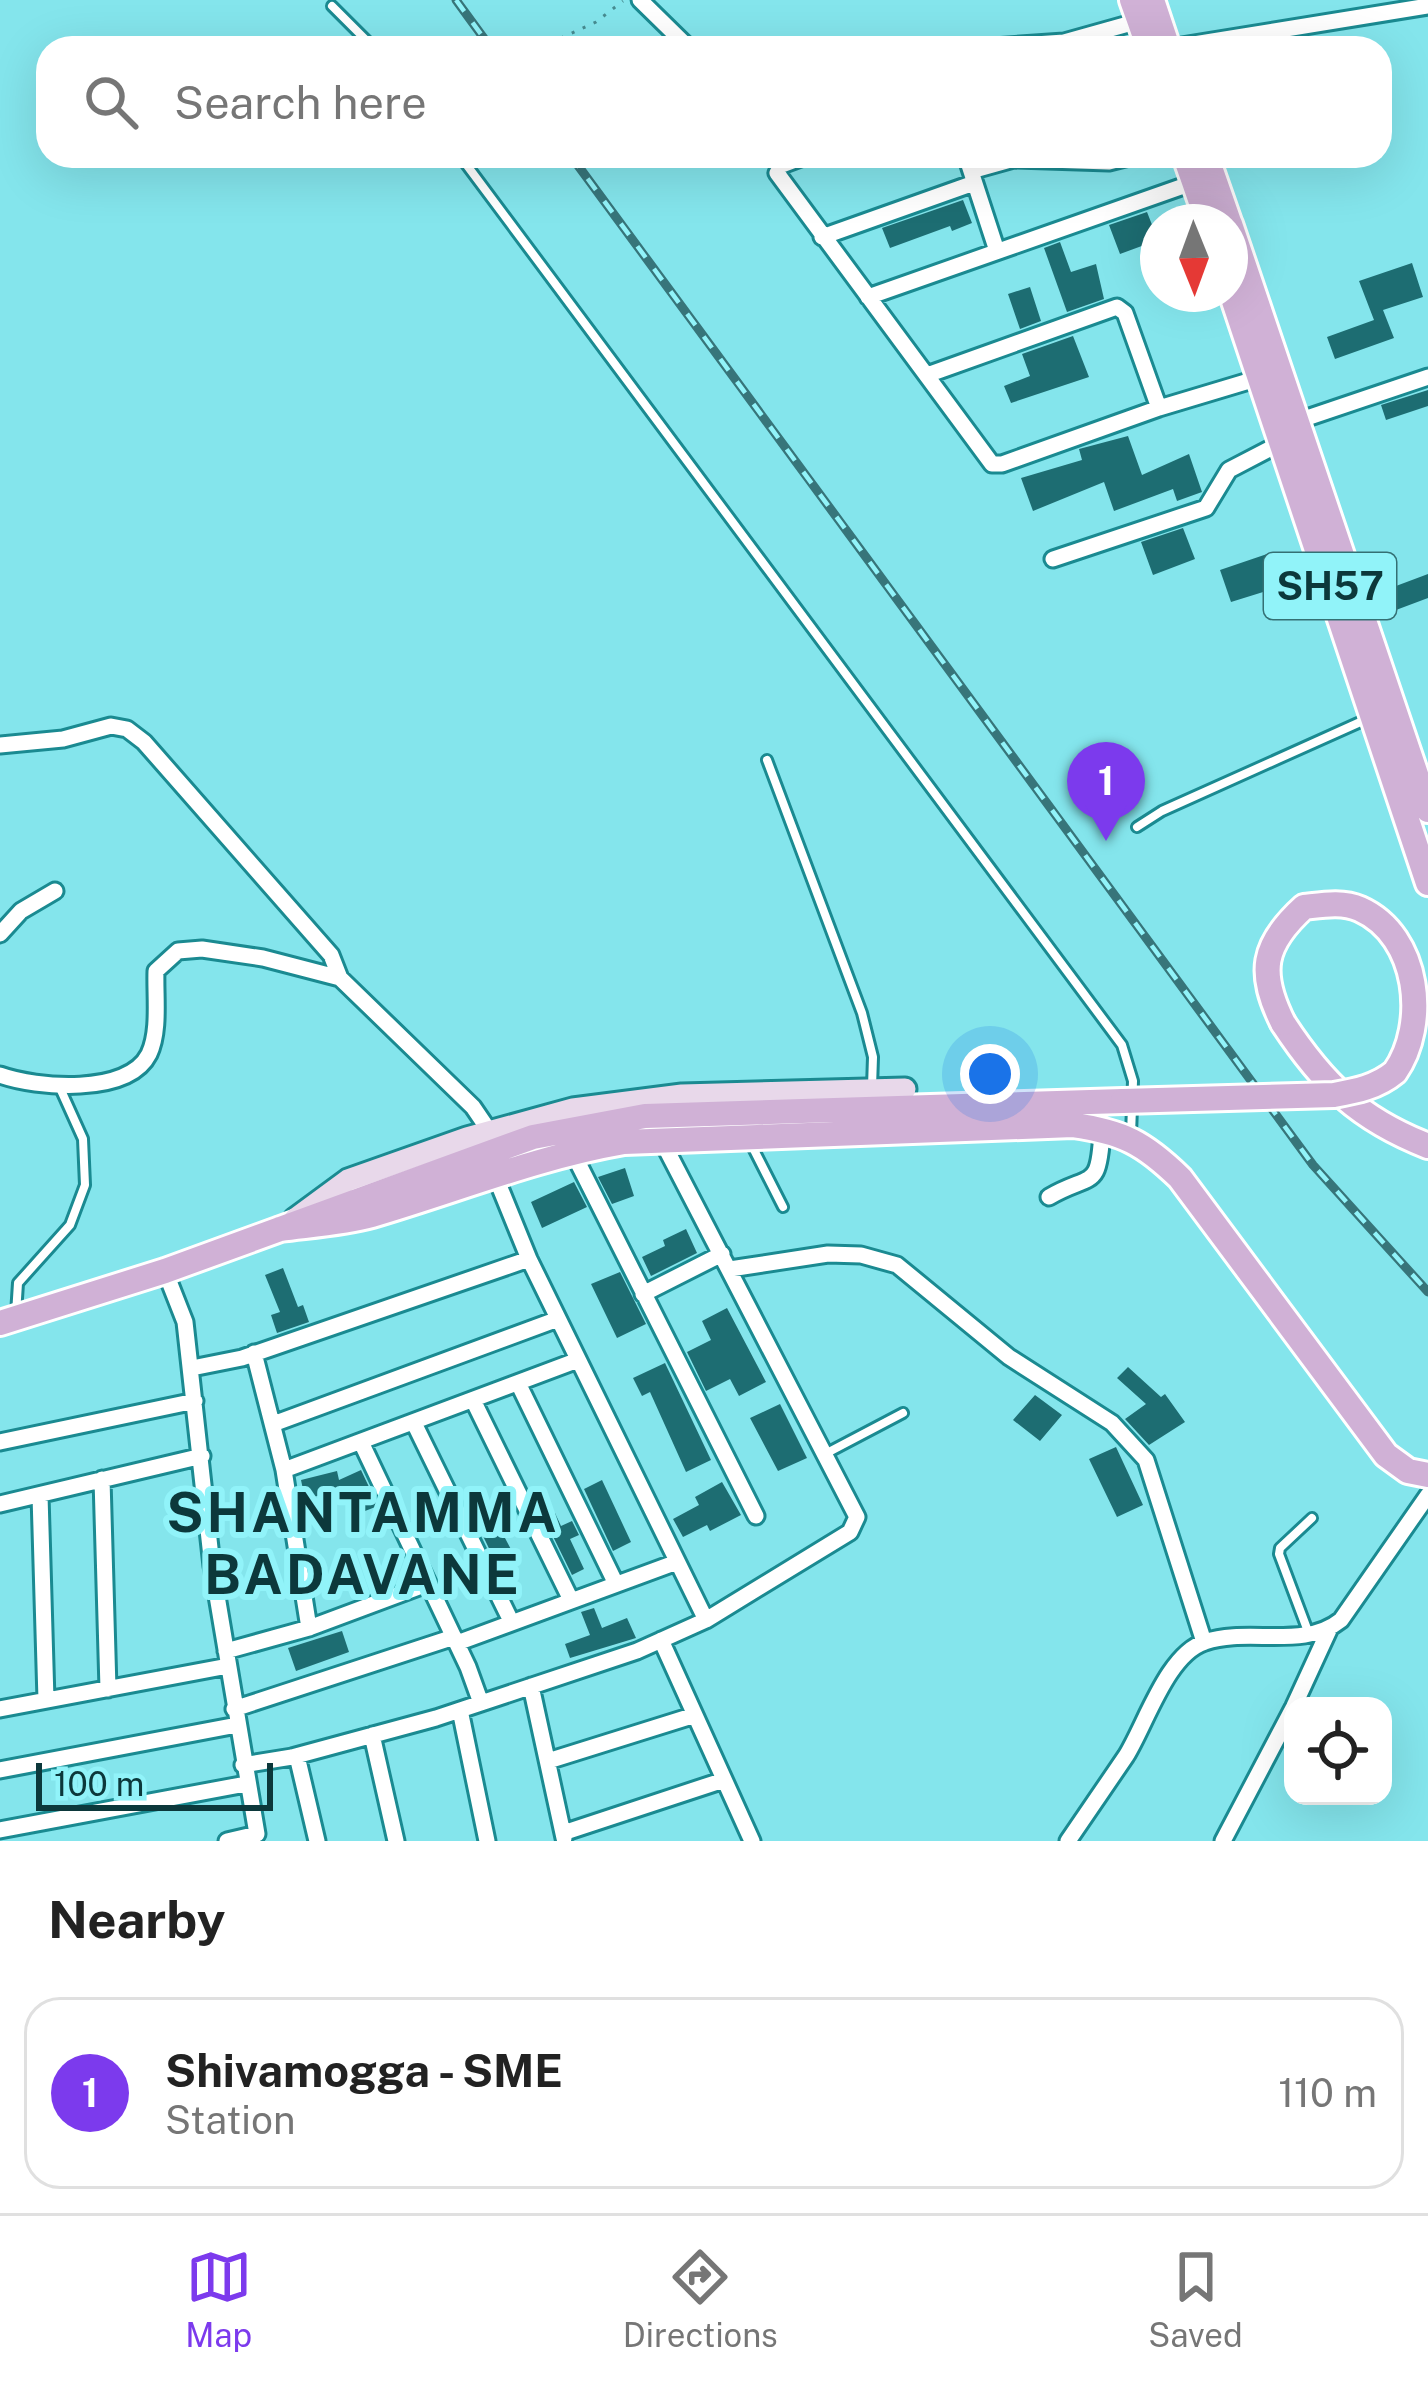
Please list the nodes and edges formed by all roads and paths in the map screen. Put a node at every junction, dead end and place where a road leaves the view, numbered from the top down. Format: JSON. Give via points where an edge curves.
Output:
{"nodes":[{"id":1,"x":625,"y":0,"type":"edge"},
{"id":2,"x":640,"y":0,"type":"edge"},
{"id":3,"x":332,"y":6,"type":"dead end"},
{"id":4,"x":1428,"y":6,"type":"edge"},
{"id":5,"x":1141,"y":7,"type":"edge"},
{"id":6,"x":362,"y":36,"type":"edge"},
{"id":7,"x":565,"y":36,"type":"edge"},
{"id":8,"x":677,"y":36,"type":"edge"},
{"id":9,"x":1077,"y":36,"type":"edge"},
{"id":10,"x":1160,"y":36,"type":"edge"},
{"id":11,"x":1242,"y":36,"type":"edge"},
{"id":12,"x":469,"y":168,"type":"edge"},
{"id":13,"x":780,"y":168,"type":"edge"},
{"id":14,"x":1190,"y":168,"type":"edge"},
{"id":15,"x":1210,"y":168,"type":"edge"},
{"id":16,"x":970,"y":170,"type":"edge"},
{"id":17,"x":1195,"y":182,"type":"junction"},
{"id":18,"x":1202,"y":204,"type":"edge"},
{"id":19,"x":1223,"y":204,"type":"edge"},
{"id":20,"x":822,"y":236,"type":"junction"},
{"id":21,"x":997,"y":251,"type":"junction"},
{"id":22,"x":1248,"y":291,"type":"edge"},
{"id":23,"x":868,"y":297,"type":"junction"},
{"id":24,"x":1237,"y":312,"type":"edge"},
{"id":25,"x":927,"y":375,"type":"junction"},
{"id":26,"x":1428,"y":376,"type":"edge"},
{"id":27,"x":1259,"y":378,"type":"junction"},
{"id":28,"x":1159,"y":408,"type":"junction"},
{"id":29,"x":1285,"y":431,"type":"junction"},
{"id":30,"x":1053,"y":560,"type":"dead end"},
{"id":31,"x":1374,"y":716,"type":"junction"},
{"id":32,"x":0,"y":746,"type":"edge"},
{"id":33,"x":766,"y":760,"type":"dead end"},
{"id":34,"x":1419,"y":760,"type":"edge"},
{"id":35,"x":1428,"y":810,"type":"edge"},
{"id":36,"x":1137,"y":827,"type":"dead end"},
{"id":37,"x":1428,"y":884,"type":"edge"},
{"id":38,"x":55,"y":891,"type":"dead end"},
{"id":39,"x":0,"y":934,"type":"edge"},
{"id":40,"x":340,"y":978,"type":"junction"},
{"id":41,"x":0,"y":1076,"type":"edge"},
{"id":42,"x":59,"y":1086,"type":"junction"},
{"id":43,"x":904,"y":1089,"type":"dead end"},
{"id":44,"x":872,"y":1090,"type":"junction"},
{"id":45,"x":1102,"y":1130,"type":"junction"},
{"id":46,"x":490,"y":1132,"type":"junction"},
{"id":47,"x":747,"y":1136,"type":"junction"},
{"id":48,"x":661,"y":1138,"type":"junction"},
{"id":49,"x":1131,"y":1138,"type":"junction"},
{"id":50,"x":1428,"y":1146,"type":"edge"},
{"id":51,"x":572,"y":1151,"type":"junction"},
{"id":52,"x":494,"y":1173,"type":"junction"},
{"id":53,"x":1049,"y":1197,"type":"dead end"},
{"id":54,"x":783,"y":1207,"type":"dead end"},
{"id":55,"x":280,"y":1229,"type":"junction"},
{"id":56,"x":529,"y":1259,"type":"junction"},
{"id":57,"x":726,"y":1261,"type":"junction"},
{"id":58,"x":165,"y":1271,"type":"junction"},
{"id":59,"x":643,"y":1294,"type":"junction"},
{"id":60,"x":558,"y":1319,"type":"junction"},
{"id":61,"x":8,"y":1321,"type":"edge"},
{"id":62,"x":254,"y":1353,"type":"junction"},
{"id":63,"x":578,"y":1360,"type":"junction"},
{"id":64,"x":192,"y":1369,"type":"junction"},
{"id":65,"x":518,"y":1383,"type":"junction"},
{"id":66,"x":473,"y":1400,"type":"junction"},
{"id":67,"x":195,"y":1401,"type":"junction"},
{"id":68,"x":903,"y":1413,"type":"dead end"},
{"id":69,"x":414,"y":1423,"type":"junction"},
{"id":70,"x":273,"y":1424,"type":"junction"},
{"id":71,"x":0,"y":1442,"type":"edge"},
{"id":72,"x":361,"y":1442,"type":"junction"},
{"id":73,"x":825,"y":1454,"type":"junction"},
{"id":74,"x":202,"y":1456,"type":"junction"},
{"id":75,"x":284,"y":1470,"type":"junction"},
{"id":76,"x":1428,"y":1475,"type":"edge"},
{"id":77,"x":103,"y":1480,"type":"junction"},
{"id":78,"x":40,"y":1495,"type":"junction"},
{"id":79,"x":1428,"y":1496,"type":"edge"},
{"id":80,"x":0,"y":1504,"type":"edge"},
{"id":81,"x":756,"y":1516,"type":"dead end"},
{"id":82,"x":1312,"y":1518,"type":"dead end"},
{"id":83,"x":677,"y":1562,"type":"junction"},
{"id":84,"x":427,"y":1583,"type":"junction"},
{"id":85,"x":616,"y":1584,"type":"junction"},
{"id":86,"x":571,"y":1600,"type":"junction"},
{"id":87,"x":512,"y":1621,"type":"junction"},
{"id":88,"x":706,"y":1621,"type":"junction"},
{"id":89,"x":309,"y":1628,"type":"junction"},
{"id":90,"x":1329,"y":1630,"type":"junction"},
{"id":91,"x":1309,"y":1635,"type":"junction"},
{"id":92,"x":455,"y":1640,"type":"junction"},
{"id":93,"x":661,"y":1640,"type":"junction"},
{"id":94,"x":1204,"y":1642,"type":"junction"},
{"id":95,"x":227,"y":1659,"type":"junction"},
{"id":96,"x":531,"y":1686,"type":"junction"},
{"id":97,"x":109,"y":1688,"type":"junction"},
{"id":98,"x":1298,"y":1697,"type":"edge"},
{"id":99,"x":46,"y":1700,"type":"junction"},
{"id":100,"x":481,"y":1703,"type":"junction"},
{"id":101,"x":0,"y":1709,"type":"edge"},
{"id":102,"x":460,"y":1710,"type":"junction"},
{"id":103,"x":695,"y":1715,"type":"junction"},
{"id":104,"x":236,"y":1717,"type":"junction"},
{"id":105,"x":1284,"y":1724,"type":"edge"},
{"id":106,"x":372,"y":1736,"type":"junction"},
{"id":107,"x":298,"y":1756,"type":"junction"},
{"id":108,"x":548,"y":1761,"type":"junction"},
{"id":109,"x":243,"y":1765,"type":"junction"},
{"id":110,"x":0,"y":1770,"type":"edge"},
{"id":111,"x":724,"y":1780,"type":"junction"},
{"id":112,"x":246,"y":1784,"type":"junction"},
{"id":113,"x":0,"y":1830,"type":"edge"},
{"id":114,"x":564,"y":1837,"type":"edge"},
{"id":115,"x":227,"y":1841,"type":"edge"},
{"id":116,"x":317,"y":1841,"type":"edge"},
{"id":117,"x":396,"y":1841,"type":"edge"},
{"id":118,"x":487,"y":1841,"type":"edge"},
{"id":119,"x":752,"y":1841,"type":"edge"},
{"id":120,"x":1067,"y":1841,"type":"edge"},
{"id":121,"x":1223,"y":1841,"type":"edge"}],
"edges":[{"from":1,"to":7,"type":"path"},
{"from":2,"to":8,"type":"street"},
{"from":3,"to":6,"type":"lane"},
{"from":4,"to":11,"type":"street"},
{"from":5,"to":9,"type":"street"},
{"from":5,"to":10,"type":"main road"},
{"from":12,"to":49,"type":"lane","via":[[1122,1045],[1132,1081]]},
{"from":13,"to":20,"type":"street"},
{"from":14,"to":17,"type":"main road"},
{"from":15,"to":19,"type":"main road","number":"SH57"},
{"from":16,"to":20,"type":"street"},
{"from":16,"to":21,"type":"street"},
{"from":17,"to":18,"type":"main road"},
{"from":17,"to":21,"type":"street"},
{"from":20,"to":23,"type":"street"},
{"from":21,"to":23,"type":"street"},
{"from":22,"to":29,"type":"main road","number":"SH57"},
{"from":23,"to":25,"type":"street"},
{"from":24,"to":27,"type":"main road","number":"SH57"},
{"from":25,"to":28,"type":"street","via":[[997,466]]},
{"from":25,"to":28,"type":"street","via":[[1117,308]]},
{"from":26,"to":29,"type":"street"},
{"from":27,"to":28,"type":"street"},
{"from":27,"to":29,"type":"main road","number":"SH57"},
{"from":29,"to":30,"type":"street","via":[[1229,470],[1206,508]]},
{"from":29,"to":31,"type":"main road","number":"SH57"},
{"from":29,"to":34,"type":"main road","number":"SH57"},
{"from":31,"to":36,"type":"lane"},
{"from":31,"to":37,"type":"main road","number":"SH57"},
{"from":32,"to":40,"type":"street","via":[[127,729],[331,955]]},
{"from":33,"to":44,"type":"lane","via":[[862,1013]]},
{"from":34,"to":35,"type":"main road","number":"SH57"},
{"from":38,"to":39,"type":"street"},
{"from":40,"to":42,"type":"street","via":[[263,958],[178,952],[156,971],[154,1034],[142,1063],[120,1076]]},
{"from":40,"to":46,"type":"street"},
{"from":41,"to":42,"type":"street"},
{"from":42,"to":61,"type":"lane","via":[[83,1139],[85,1185],[70,1226],[18,1283]]},
{"from":43,"to":44,"type":"street"},
{"from":44,"to":46,"type":"street","via":[[629,1099]]},
{"from":45,"to":47,"type":"main road"},
{"from":45,"to":49,"type":"main road"},
{"from":45,"to":53,"type":"street","via":[[1094,1176]]},
{"from":46,"to":55,"type":"street","via":[[348,1180]]},
{"from":47,"to":48,"type":"main road"},
{"from":47,"to":54,"type":"lane"},
{"from":48,"to":51,"type":"main road"},
{"from":48,"to":57,"type":"street"},
{"from":49,"to":76,"type":"main road","via":[[1180,1178],[1386,1455]]},
{"from":50,"to":55,"type":"main road","bridge":true,"via":[[1370,1120],[1356,1110],[1328,1083],[1268,989],[1275,940],[1304,907],[1333,903],[1358,908],[1408,949],[1425,997],[1422,1034],[1396,1072],[1368,1089],[1334,1095],[645,1116],[572,1127]]},
{"from":51,"to":52,"type":"main road"},
{"from":51,"to":59,"type":"street"},
{"from":52,"to":55,"type":"main road","via":[[369,1216]]},
{"from":52,"to":56,"type":"street"},
{"from":55,"to":58,"type":"main road"},
{"from":56,"to":60,"type":"street"},
{"from":56,"to":62,"type":"street"},
{"from":57,"to":59,"type":"street"},
{"from":57,"to":73,"type":"street"},
{"from":57,"to":94,"type":"street","via":[[828,1254],[897,1265],[1009,1357],[1112,1423],[1146,1460]]},
{"from":58,"to":61,"type":"main road"},
{"from":58,"to":64,"type":"street"},
{"from":59,"to":81,"type":"street"},
{"from":60,"to":63,"type":"street"},
{"from":60,"to":70,"type":"street"},
{"from":62,"to":64,"type":"street"},
{"from":62,"to":70,"type":"street"},
{"from":63,"to":65,"type":"street"},
{"from":63,"to":83,"type":"street"},
{"from":64,"to":67,"type":"street"},
{"from":65,"to":66,"type":"street"},
{"from":65,"to":85,"type":"street"},
{"from":66,"to":69,"type":"street"},
{"from":66,"to":86,"type":"street"},
{"from":67,"to":71,"type":"street"},
{"from":67,"to":74,"type":"street"},
{"from":68,"to":73,"type":"lane"},
{"from":69,"to":72,"type":"street"},
{"from":69,"to":87,"type":"street"},
{"from":70,"to":75,"type":"street"},
{"from":72,"to":75,"type":"street"},
{"from":72,"to":84,"type":"street"},
{"from":73,"to":88,"type":"street","via":[[857,1516],[850,1532]]},
{"from":74,"to":77,"type":"street"},
{"from":74,"to":95,"type":"street"},
{"from":75,"to":89,"type":"street"},
{"from":77,"to":78,"type":"street"},
{"from":77,"to":97,"type":"street"},
{"from":78,"to":80,"type":"street"},
{"from":78,"to":99,"type":"street"},
{"from":79,"to":90,"type":"street"},
{"from":82,"to":91,"type":"lane","via":[[1279,1554]]},
{"from":83,"to":85,"type":"street"},
{"from":83,"to":88,"type":"street"},
{"from":84,"to":89,"type":"street"},
{"from":84,"to":92,"type":"street"},
{"from":85,"to":86,"type":"street"},
{"from":86,"to":87,"type":"street"},
{"from":87,"to":92,"type":"street"},
{"from":88,"to":93,"type":"street"},
{"from":89,"to":95,"type":"street"},
{"from":90,"to":91,"type":"street"},
{"from":90,"to":98,"type":"street"},
{"from":91,"to":94,"type":"street"},
{"from":92,"to":100,"type":"street"},
{"from":92,"to":104,"type":"street"},
{"from":93,"to":96,"type":"street"},
{"from":93,"to":103,"type":"street"},
{"from":94,"to":120,"type":"street","via":[[1175,1667]]},
{"from":95,"to":97,"type":"street"},
{"from":95,"to":104,"type":"street"},
{"from":96,"to":100,"type":"street"},
{"from":96,"to":108,"type":"street"},
{"from":97,"to":99,"type":"street"},
{"from":99,"to":101,"type":"street"},
{"from":100,"to":102,"type":"street"},
{"from":102,"to":106,"type":"street"},
{"from":102,"to":118,"type":"street"},
{"from":103,"to":108,"type":"street"},
{"from":103,"to":111,"type":"street"},
{"from":104,"to":109,"type":"street"},
{"from":104,"to":110,"type":"street"},
{"from":105,"to":121,"type":"street"},
{"from":106,"to":107,"type":"street"},
{"from":106,"to":117,"type":"street"},
{"from":107,"to":109,"type":"street"},
{"from":107,"to":116,"type":"street"},
{"from":108,"to":114,"type":"street"},
{"from":109,"to":112,"type":"street"},
{"from":111,"to":114,"type":"street"},
{"from":111,"to":119,"type":"street"},
{"from":112,"to":113,"type":"street"},
{"from":112,"to":115,"type":"street","via":[[257,1834]]}]}
